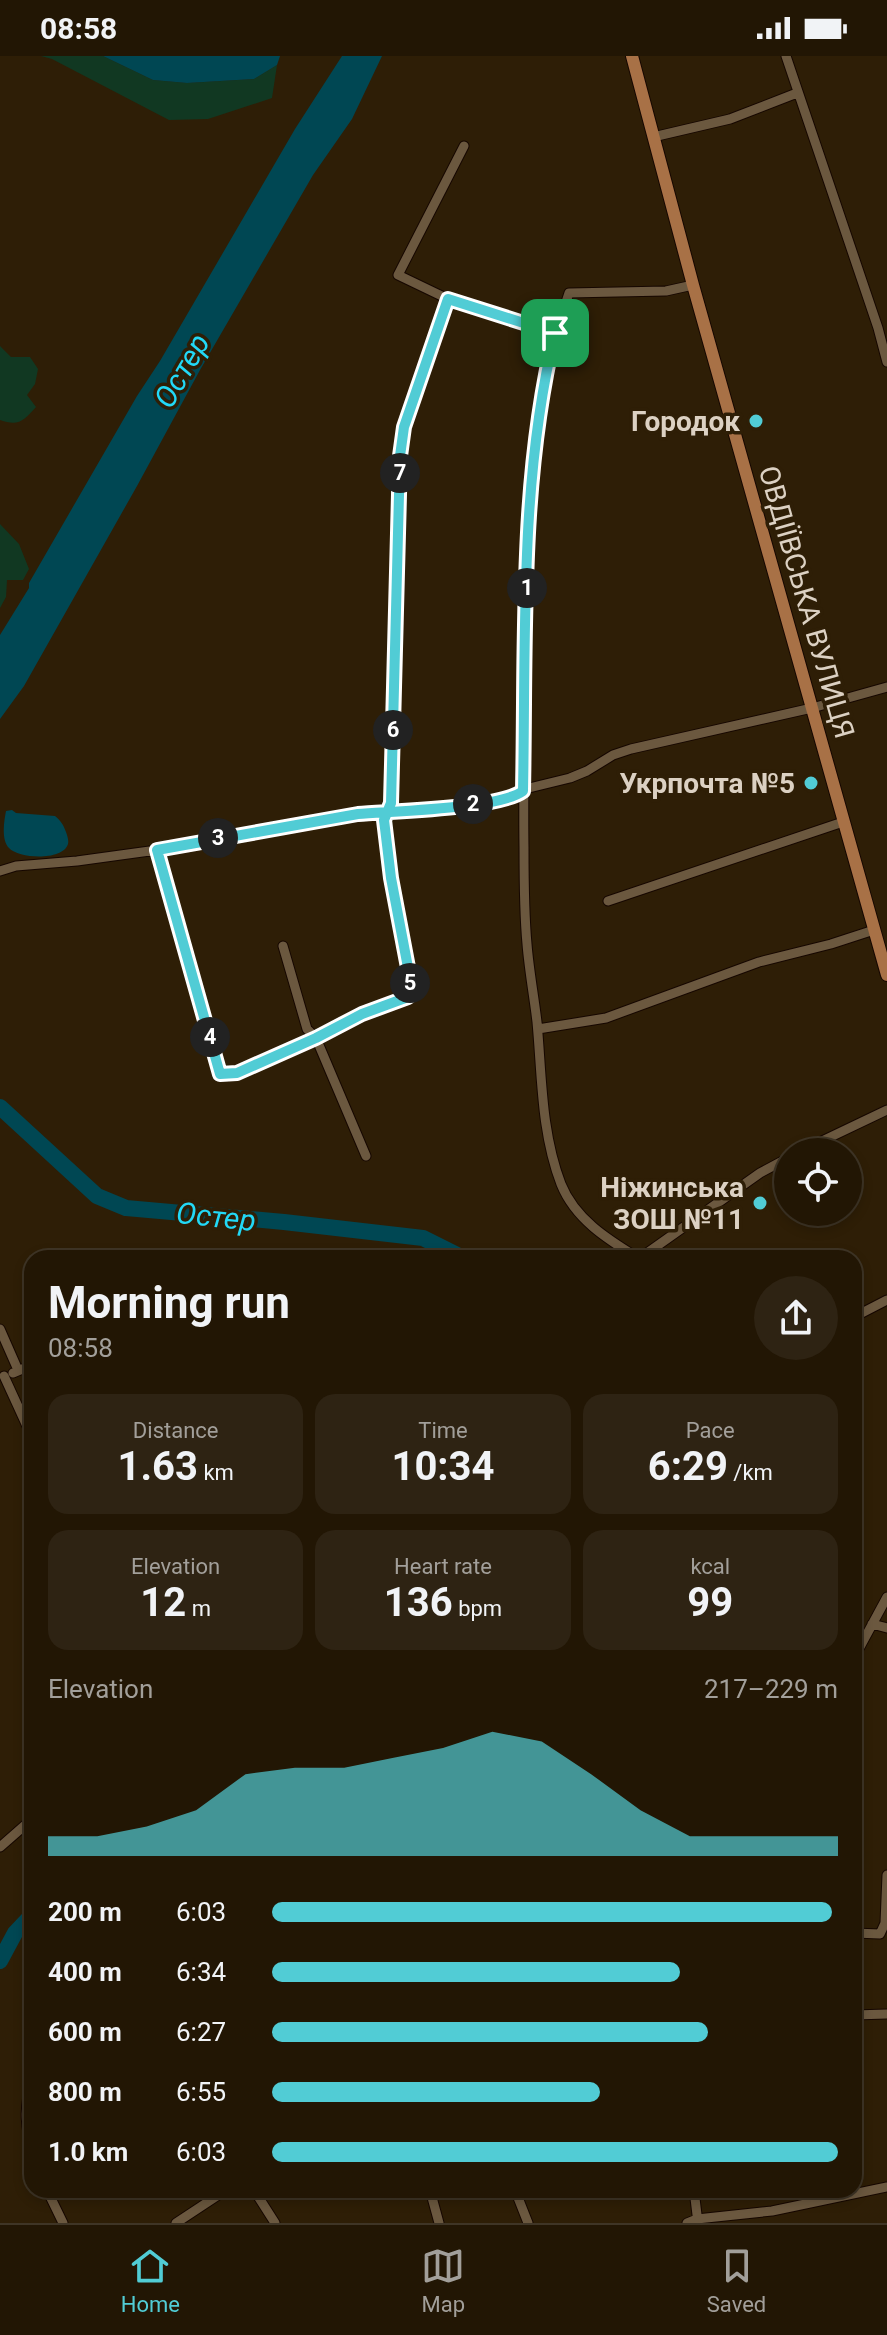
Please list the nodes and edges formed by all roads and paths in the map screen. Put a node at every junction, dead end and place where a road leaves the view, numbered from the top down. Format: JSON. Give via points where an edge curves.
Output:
{"nodes":[{"id":1,"x":632,"y":56,"type":"edge"},
{"id":2,"x":786,"y":56,"type":"edge"},
{"id":3,"x":797,"y":93,"type":"junction"},
{"id":4,"x":653,"y":137,"type":"junction"},
{"id":5,"x":464,"y":146,"type":"dead end"},
{"id":6,"x":693,"y":285,"type":"junction"},
{"id":7,"x":448,"y":299,"type":"junction"},
{"id":8,"x":555,"y":333,"type":"junction"},
{"id":9,"x":887,"y":362,"type":"edge"},
{"id":10,"x":887,"y":687,"type":"edge"},
{"id":11,"x":812,"y":708,"type":"junction"},
{"id":12,"x":523,"y":791,"type":"junction"},
{"id":13,"x":387,"y":812,"type":"junction"},
{"id":14,"x":843,"y":822,"type":"junction"},
{"id":15,"x":157,"y":850,"type":"junction"},
{"id":16,"x":0,"y":871,"type":"edge"},
{"id":17,"x":608,"y":901,"type":"dead end"},
{"id":18,"x":874,"y":930,"type":"junction"},
{"id":19,"x":283,"y":946,"type":"dead end"},
{"id":20,"x":887,"y":975,"type":"edge"},
{"id":21,"x":538,"y":1029,"type":"junction"},
{"id":22,"x":316,"y":1038,"type":"junction"},
{"id":23,"x":887,"y":1110,"type":"edge"},
{"id":24,"x":828,"y":1138,"type":"edge"},
{"id":25,"x":366,"y":1156,"type":"dead end"},
{"id":26,"x":774,"y":1166,"type":"edge"},
{"id":27,"x":626,"y":1250,"type":"edge"},
{"id":28,"x":650,"y":1250,"type":"edge"},
{"id":29,"x":887,"y":1300,"type":"edge"},
{"id":30,"x":862,"y":1313,"type":"edge"},
{"id":31,"x":0,"y":1329,"type":"edge"},
{"id":32,"x":24,"y":1368,"type":"edge"},
{"id":33,"x":18,"y":1370,"type":"junction"},
{"id":34,"x":2,"y":1377,"type":"edge"},
{"id":35,"x":24,"y":1421,"type":"edge"},
{"id":36,"x":887,"y":1597,"type":"edge"},
{"id":37,"x":872,"y":1624,"type":"junction"},
{"id":38,"x":887,"y":1628,"type":"edge"},
{"id":39,"x":862,"y":1643,"type":"edge"},
{"id":40,"x":24,"y":1826,"type":"edge"},
{"id":41,"x":0,"y":1847,"type":"edge"},
{"id":42,"x":887,"y":1875,"type":"edge"},
{"id":43,"x":862,"y":1933,"type":"edge"},
{"id":44,"x":887,"y":2014,"type":"edge"},
{"id":45,"x":862,"y":2015,"type":"edge"},
{"id":46,"x":887,"y":2187,"type":"edge"},
{"id":47,"x":862,"y":2192,"type":"edge"},
{"id":48,"x":51,"y":2198,"type":"edge"},
{"id":49,"x":214,"y":2198,"type":"edge"},
{"id":50,"x":259,"y":2198,"type":"edge"},
{"id":51,"x":432,"y":2198,"type":"edge"},
{"id":52,"x":518,"y":2198,"type":"edge"},
{"id":53,"x":694,"y":2198,"type":"edge"},
{"id":54,"x":834,"y":2198,"type":"edge"},
{"id":55,"x":694,"y":2222,"type":"edge"},
{"id":56,"x":63,"y":2223,"type":"edge"},
{"id":57,"x":176,"y":2223,"type":"edge"},
{"id":58,"x":275,"y":2223,"type":"edge"},
{"id":59,"x":439,"y":2223,"type":"edge"},
{"id":60,"x":528,"y":2223,"type":"edge"}],
"edges":[{"from":1,"to":4,"type":"main road","name":"ОВДІЇВСЬКА ВУЛИЦЯ"},
{"from":2,"to":3,"type":"street"},
{"from":3,"to":4,"type":"street","via":[[730,119]]},
{"from":3,"to":9,"type":"street"},
{"from":4,"to":6,"type":"main road","name":"ОВДІЇВСЬКА ВУЛИЦЯ"},
{"from":5,"to":7,"type":"street","via":[[398,275]]},
{"from":6,"to":8,"type":"street","via":[[666,291],[569,293]]},
{"from":6,"to":11,"type":"main road","name":"ОВДІЇВСЬКА ВУЛИЦЯ"},
{"from":7,"to":8,"type":"street"},
{"from":7,"to":13,"type":"street","via":[[404,427],[400,456]]},
{"from":8,"to":12,"type":"street","via":[[541,403],[528,527]]},
{"from":10,"to":11,"type":"street"},
{"from":11,"to":12,"type":"street","via":[[631,749],[570,778]]},
{"from":11,"to":14,"type":"main road","name":"ОВДІЇВСЬКА ВУЛИЦЯ"},
{"from":12,"to":13,"type":"street","via":[[487,803]]},
{"from":12,"to":21,"type":"street","via":[[527,945]]},
{"from":13,"to":15,"type":"street"},
{"from":13,"to":22,"type":"street","via":[[387,851],[410,978],[408,997]]},
{"from":14,"to":17,"type":"street"},
{"from":14,"to":18,"type":"main road","name":"ОВДІЇВСЬКА ВУЛИЦЯ"},
{"from":15,"to":16,"type":"street"},
{"from":15,"to":22,"type":"street","via":[[220,1074],[237,1073]]},
{"from":18,"to":20,"type":"main road","name":"ОВДІЇВСЬКА ВУЛИЦЯ"},
{"from":18,"to":21,"type":"street","via":[[759,962],[606,1018]]},
{"from":19,"to":22,"type":"street","via":[[307,1029]]},
{"from":21,"to":27,"type":"street","via":[[546,1124],[562,1186],[585,1221]]},
{"from":22,"to":25,"type":"street"},
{"from":23,"to":24,"type":"street"},
{"from":26,"to":28,"type":"street"},
{"from":29,"to":30,"type":"street"},
{"from":31,"to":33,"type":"street"},
{"from":32,"to":33,"type":"street"},
{"from":33,"to":34,"type":"street"},
{"from":34,"to":35,"type":"street"},
{"from":36,"to":37,"type":"street"},
{"from":37,"to":38,"type":"street"},
{"from":37,"to":39,"type":"street"},
{"from":40,"to":41,"type":"street"},
{"from":42,"to":43,"type":"street","via":[[885,1923],[880,1934]]},
{"from":44,"to":45,"type":"street"},
{"from":46,"to":47,"type":"street"},
{"from":48,"to":56,"type":"street"},
{"from":49,"to":57,"type":"street"},
{"from":50,"to":58,"type":"street"},
{"from":51,"to":59,"type":"street"},
{"from":52,"to":60,"type":"street"},
{"from":53,"to":55,"type":"street"},
{"from":54,"to":55,"type":"street"}]}
